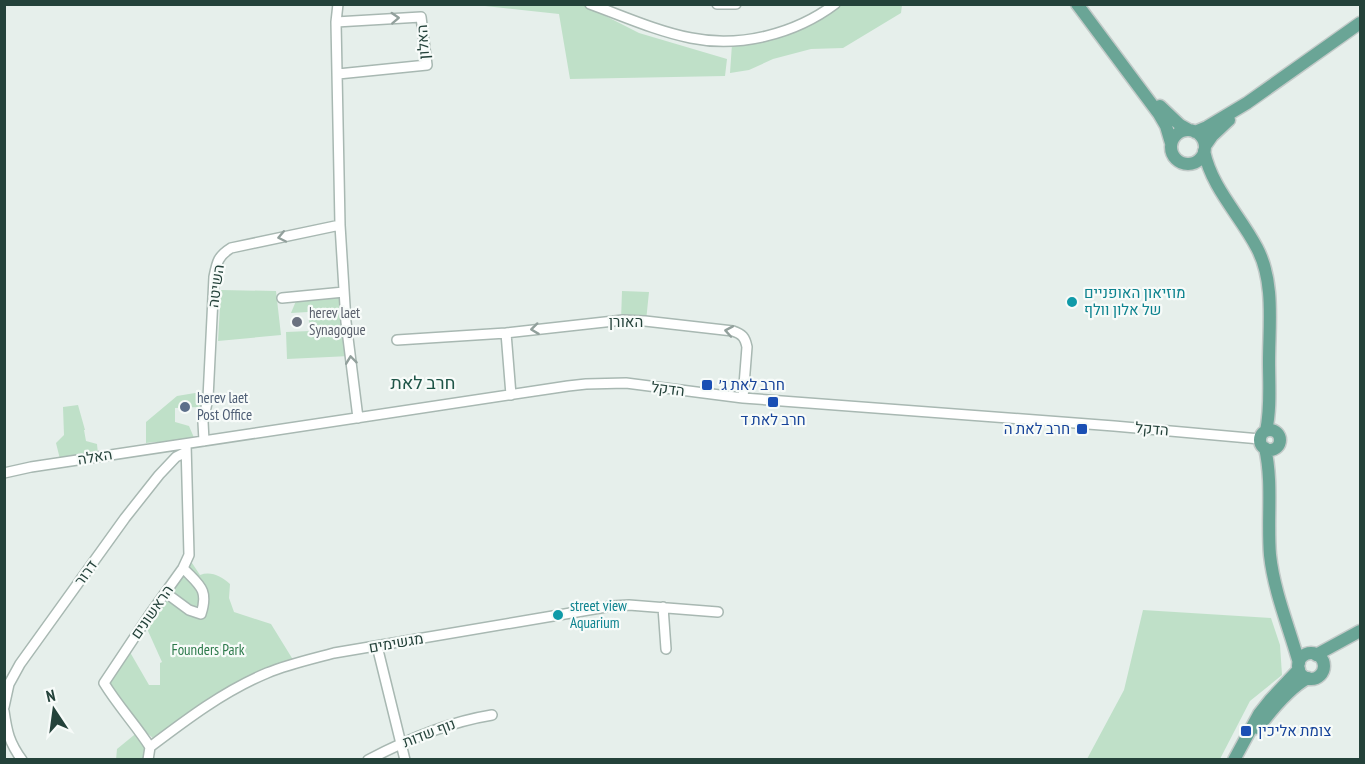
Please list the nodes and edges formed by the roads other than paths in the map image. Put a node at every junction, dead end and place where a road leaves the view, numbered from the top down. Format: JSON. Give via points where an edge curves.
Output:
{"nodes":[{"id":1,"x":338,"y":4,"type":"edge"},
{"id":2,"x":590,"y":4,"type":"edge"},
{"id":3,"x":717,"y":4,"type":"edge"},
{"id":4,"x":736,"y":4,"type":"edge"},
{"id":5,"x":835,"y":4,"type":"edge"},
{"id":6,"x":1077,"y":4,"type":"edge"},
{"id":7,"x":336,"y":22,"type":"junction"},
{"id":8,"x":1360,"y":23,"type":"edge"},
{"id":9,"x":338,"y":74,"type":"junction"},
{"id":10,"x":1138,"y":84,"type":"junction"},
{"id":11,"x":1247,"y":103,"type":"junction"},
{"id":12,"x":1192,"y":131,"type":"junction"},
{"id":13,"x":1171,"y":142,"type":"junction"},
{"id":14,"x":1204,"y":148,"type":"junction"},
{"id":15,"x":1188,"y":164,"type":"junction"},
{"id":16,"x":1219,"y":190,"type":"junction"},
{"id":17,"x":340,"y":225,"type":"junction"},
{"id":18,"x":344,"y":292,"type":"junction"},
{"id":19,"x":282,"y":298,"type":"dead end"},
{"id":20,"x":506,"y":333,"type":"junction"},
{"id":21,"x":397,"y":340,"type":"dead end"},
{"id":22,"x":511,"y":395,"type":"junction"},
{"id":23,"x":742,"y":398,"type":"junction"},
{"id":24,"x":358,"y":418,"type":"junction"},
{"id":25,"x":1268,"y":440,"type":"junction"},
{"id":26,"x":204,"y":441,"type":"junction"},
{"id":27,"x":186,"y":448,"type":"junction"},
{"id":28,"x":4,"y":473,"type":"edge"},
{"id":29,"x":183,"y":568,"type":"junction"},
{"id":30,"x":166,"y":593,"type":"junction"},
{"id":31,"x":663,"y":607,"type":"junction"},
{"id":32,"x":718,"y":612,"type":"dead end"},
{"id":33,"x":1288,"y":627,"type":"junction"},
{"id":34,"x":1360,"y":631,"type":"edge"},
{"id":35,"x":1360,"y":638,"type":"edge"},
{"id":36,"x":377,"y":646,"type":"junction"},
{"id":37,"x":666,"y":649,"type":"dead end"},
{"id":38,"x":1316,"y":658,"type":"junction"},
{"id":39,"x":1302,"y":670,"type":"junction"},
{"id":40,"x":4,"y":706,"type":"edge"},
{"id":41,"x":4,"y":711,"type":"edge"},
{"id":42,"x":492,"y":715,"type":"dead end"},
{"id":43,"x":400,"y":743,"type":"junction"},
{"id":44,"x":150,"y":747,"type":"junction"},
{"id":45,"x":22,"y":759,"type":"edge"},
{"id":46,"x":148,"y":759,"type":"edge"},
{"id":47,"x":368,"y":759,"type":"edge"},
{"id":48,"x":405,"y":759,"type":"edge"},
{"id":49,"x":1236,"y":759,"type":"edge"}],
"edges":[{"from":1,"to":7,"type":"street"},
{"from":2,"to":5,"type":"street","via":[[677,34],[722,40],[776,34]]},
{"from":3,"to":4,"type":"street"},
{"from":6,"to":10,"type":"main road"},
{"from":7,"to":9,"type":"street"},
{"from":7,"to":9,"type":"street","name":"האלון","one_way":true,"via":[[421,17],[427,65]]},
{"from":8,"to":11,"type":"main road"},
{"from":9,"to":17,"type":"street"},
{"from":10,"to":12,"type":"main road","via":[[1175,121]]},
{"from":10,"to":13,"type":"main road","via":[[1164,121]]},
{"from":11,"to":12,"type":"main road","via":[[1207,127]]},
{"from":11,"to":14,"type":"main road"},
{"from":12,"to":13,"type":"main road","via":[[1178,133]]},
{"from":12,"to":14,"type":"main road","via":[[1200,135]]},
{"from":13,"to":15,"type":"main road","via":[[1174,158]]},
{"from":14,"to":15,"type":"main road","via":[[1198,160]]},
{"from":14,"to":16,"type":"main road"},
{"from":15,"to":16,"type":"main road"},
{"from":16,"to":25,"type":"main road","via":[[1264,265],[1269,300]]},
{"from":17,"to":18,"type":"street"},
{"from":17,"to":26,"type":"street","name":"השיטה","one_way":true,"via":[[222,254],[217,263],[212,312]]},
{"from":18,"to":19,"type":"street"},
{"from":24,"to":18,"type":"street","one_way":true},
{"from":20,"to":21,"type":"street"},
{"from":20,"to":22,"type":"street"},
{"from":23,"to":20,"type":"street","name":"האורן","one_way":true,"via":[[746,339],[733,331],[622,320]]},
{"from":22,"to":23,"type":"street","name":"הדקל","via":[[617,383]]},
{"from":22,"to":24,"type":"street","name":"הדקל"},
{"from":23,"to":25,"type":"street","name":"הדקל"},
{"from":24,"to":26,"type":"street","name":"הדקל"},
{"from":25,"to":33,"type":"main road","via":[[1270,554]]},
{"from":26,"to":27,"type":"street","name":"הדקל"},
{"from":27,"to":28,"type":"street","name":"האלה"},
{"from":27,"to":29,"type":"street","name":"הראשונים","via":[[189,555]]},
{"from":27,"to":40,"type":"street","name":"דרור","via":[[125,518],[32,648],[9,684]]},
{"from":29,"to":30,"type":"street","name":"הראשונים"},
{"from":29,"to":30,"type":"street","via":[[203,590],[201,614]]},
{"from":30,"to":44,"type":"street","name":"הראשונים","via":[[104,683]]},
{"from":31,"to":32,"type":"street","name":"מגשימים"},
{"from":31,"to":36,"type":"street","name":"מגשימים","via":[[587,609]]},
{"from":31,"to":37,"type":"street"},
{"from":33,"to":38,"type":"main road"},
{"from":33,"to":39,"type":"main road"},
{"from":34,"to":38,"type":"main road"},
{"from":35,"to":38,"type":"main road","via":[[1338,652]]},
{"from":36,"to":43,"type":"street"},
{"from":36,"to":44,"type":"street","name":"מגשימים","via":[[334,653],[267,673],[188,718]]},
{"from":38,"to":39,"type":"main road","via":[[1302,657]]},
{"from":38,"to":39,"type":"main road","via":[[1322,671],[1318,676],[1313,678]]},
{"from":39,"to":49,"type":"main road","via":[[1259,714]]},
{"from":41,"to":45,"type":"street","via":[[12,746]]},
{"from":42,"to":43,"type":"street","name":"נוף שדות","via":[[450,724]]},
{"from":43,"to":47,"type":"street","name":"נוף שדות"},
{"from":43,"to":48,"type":"street"},
{"from":44,"to":46,"type":"street"}]}
